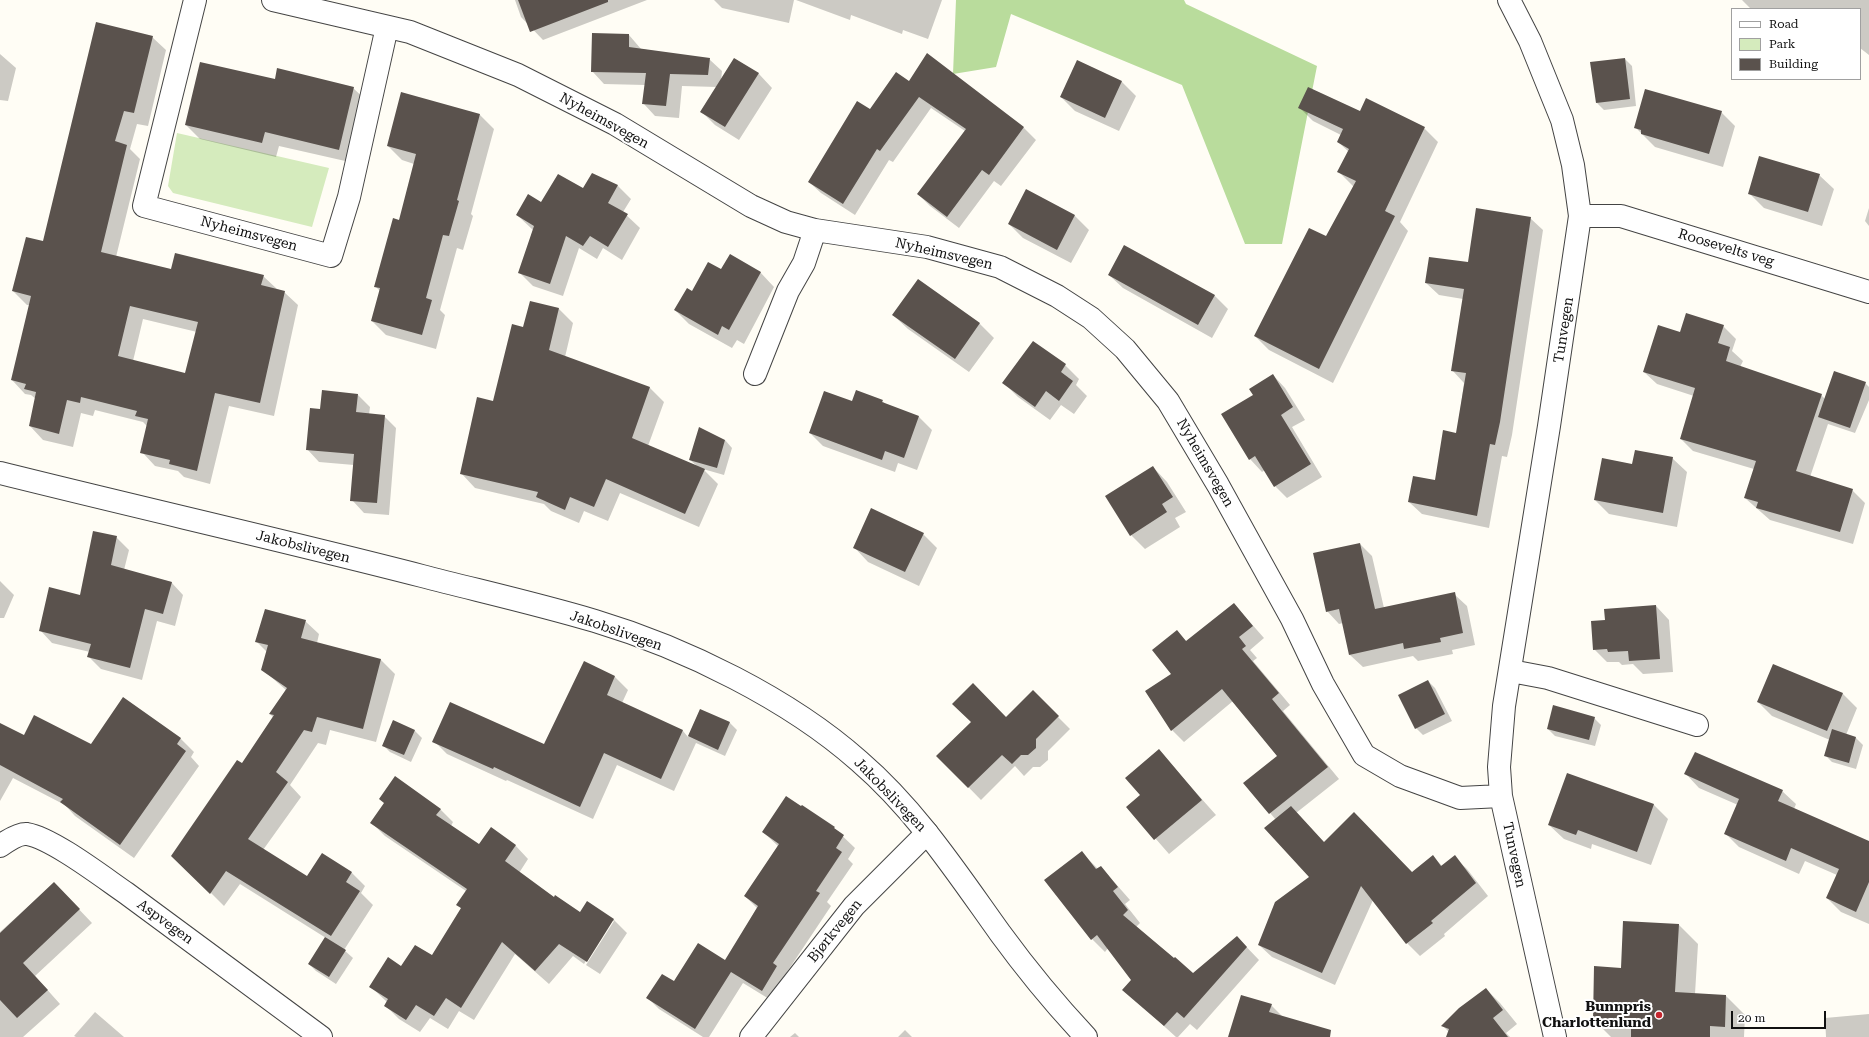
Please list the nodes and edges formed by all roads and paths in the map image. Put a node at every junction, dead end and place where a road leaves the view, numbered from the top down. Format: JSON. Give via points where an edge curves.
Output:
{"nodes":[{"id":1,"x":195,"y":0,"type":"edge"},
{"id":2,"x":273,"y":0,"type":"edge"},
{"id":3,"x":1509,"y":0,"type":"edge"},
{"id":4,"x":386,"y":27,"type":"junction"},
{"id":5,"x":1580,"y":216,"type":"junction"},
{"id":6,"x":815,"y":230,"type":"junction"},
{"id":7,"x":1869,"y":292,"type":"edge"},
{"id":8,"x":755,"y":374,"type":"dead end"},
{"id":9,"x":0,"y":473,"type":"edge"},
{"id":10,"x":1511,"y":671,"type":"junction"},
{"id":11,"x":1697,"y":725,"type":"dead end"},
{"id":12,"x":1501,"y":796,"type":"junction"},
{"id":13,"x":927,"y":833,"type":"junction"},
{"id":14,"x":0,"y":846,"type":"edge"},
{"id":15,"x":321,"y":1037,"type":"edge"},
{"id":16,"x":752,"y":1037,"type":"edge"},
{"id":17,"x":1086,"y":1037,"type":"edge"},
{"id":18,"x":1555,"y":1037,"type":"edge"}],
"edges":[{"from":1,"to":4,"type":"street","name":"Nyheimsvegen","via":[[144,206],[331,256],[349,197]]},
{"from":2,"to":4,"type":"street","name":"Nyheimsvegen"},
{"from":3,"to":5,"type":"street","name":"Tunvegen","via":[[1530,41],[1562,120],[1573,165]]},
{"from":4,"to":6,"type":"street","name":"Nyheimsvegen","via":[[410,32],[518,75],[615,124],[751,206],[786,222]]},
{"from":5,"to":7,"type":"street","name":"Roosevelts veg","via":[[1621,216]]},
{"from":5,"to":10,"type":"street","name":"Tunvegen","via":[[1569,303]]},
{"from":6,"to":8,"type":"street","via":[[804,263],[788,291]]},
{"from":6,"to":12,"type":"street","name":"Nyheimsvegen","via":[[927,247],[1000,267],[1057,296],[1091,318],[1125,349],[1168,401],[1218,484],[1292,618],[1323,684],[1364,755],[1400,776],[1460,798]]},
{"from":9,"to":13,"type":"street","name":"Jakobslivegen","via":[[368,562],[596,622],[636,636],[676,652],[794,712],[826,734],[875,775]]},
{"from":10,"to":11,"type":"street","via":[[1548,678]]},
{"from":10,"to":12,"type":"street","name":"Tunvegen","via":[[1500,738]]},
{"from":12,"to":18,"type":"street","name":"Tunvegen"},
{"from":13,"to":16,"type":"street","name":"Bjørkvegen","via":[[854,906]]},
{"from":13,"to":17,"type":"street","name":"Jakobslivegen","via":[[1033,977]]},
{"from":14,"to":15,"type":"street","name":"Aspvegen","via":[[12,838],[26,834],[46,841],[70,855],[206,951]]}]}
